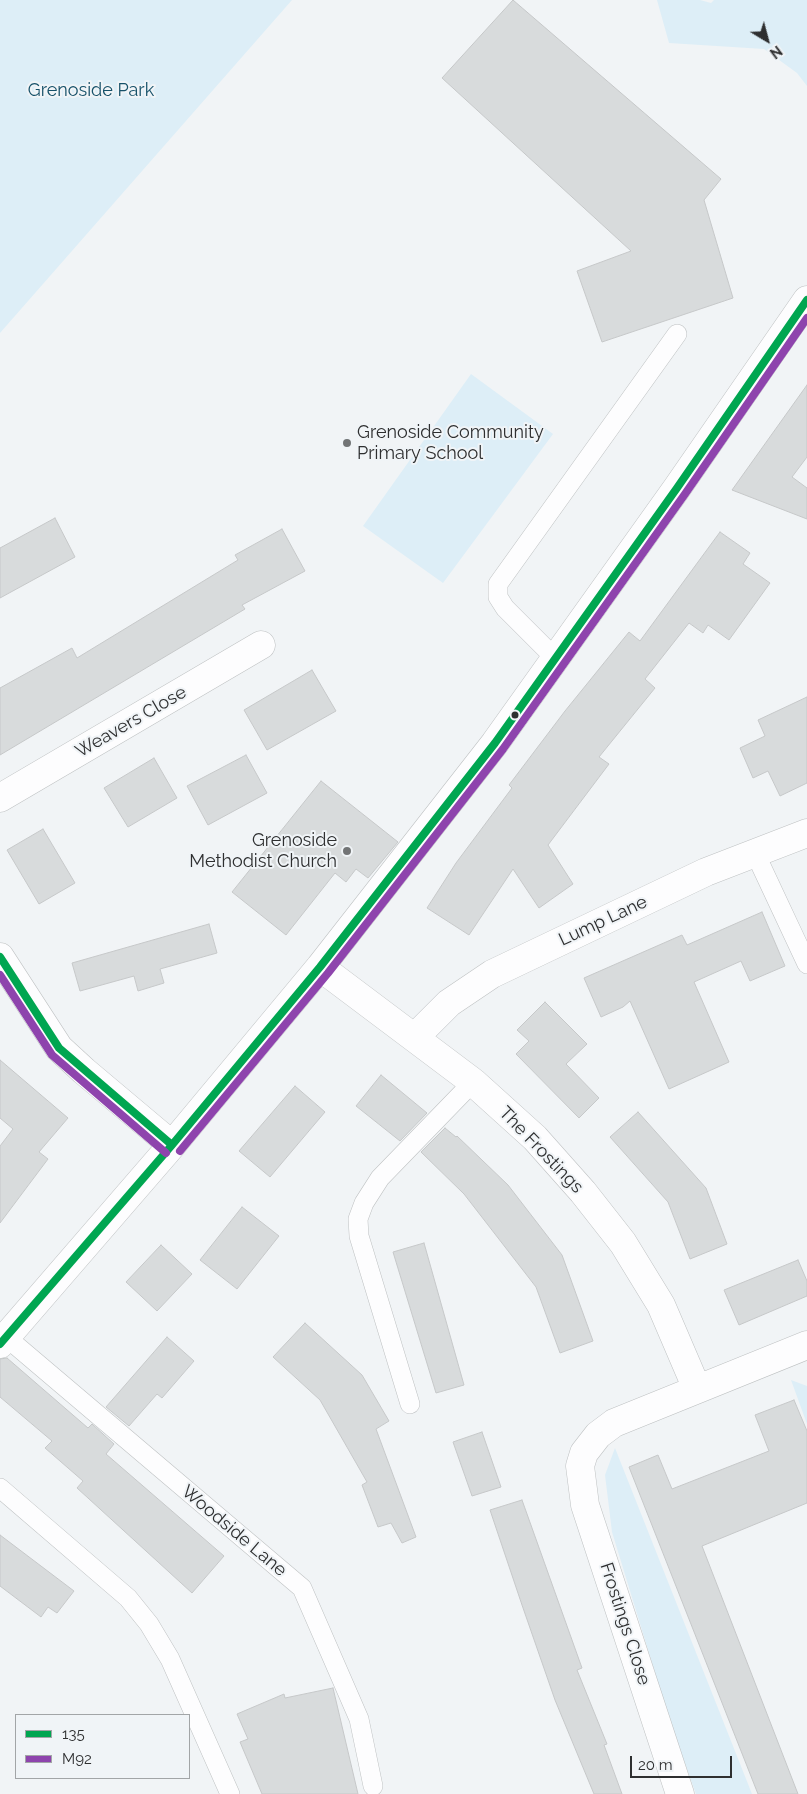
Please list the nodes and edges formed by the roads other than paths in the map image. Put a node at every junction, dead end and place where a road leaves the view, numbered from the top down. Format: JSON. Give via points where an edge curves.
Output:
{"nodes":[{"id":1,"x":805,"y":305,"type":"edge"},
{"id":2,"x":677,"y":334,"type":"dead end"},
{"id":3,"x":261,"y":645,"type":"dead end"},
{"id":4,"x":555,"y":658,"type":"junction"},
{"id":5,"x":0,"y":798,"type":"edge"},
{"id":6,"x":807,"y":833,"type":"edge"},
{"id":7,"x":755,"y":853,"type":"junction"},
{"id":8,"x":0,"y":957,"type":"edge"},
{"id":9,"x":807,"y":964,"type":"edge"},
{"id":10,"x":320,"y":967,"type":"junction"},
{"id":11,"x":414,"y":1037,"type":"junction"},
{"id":12,"x":473,"y":1082,"type":"junction"},
{"id":13,"x":172,"y":1145,"type":"junction"},
{"id":14,"x":3,"y":1340,"type":"edge"},
{"id":15,"x":807,"y":1345,"type":"edge"},
{"id":16,"x":697,"y":1389,"type":"junction"},
{"id":17,"x":410,"y":1404,"type":"dead end"},
{"id":18,"x":0,"y":1488,"type":"edge"},
{"id":19,"x":373,"y":1786,"type":"dead end"},
{"id":20,"x":230,"y":1794,"type":"edge"},
{"id":21,"x":680,"y":1794,"type":"edge"}],
"edges":[{"from":1,"to":4,"type":"street"},
{"from":2,"to":4,"type":"lane","via":[[498,584],[498,597],[505,608]]},
{"from":3,"to":5,"type":"street","name":"Weavers Close"},
{"from":4,"to":10,"type":"street","via":[[495,743]]},
{"from":6,"to":7,"type":"street","name":"Lump Lane"},
{"from":7,"to":9,"type":"lane"},
{"from":7,"to":11,"type":"street","name":"Lump Lane","via":[[706,872],[492,974],[449,1003]]},
{"from":8,"to":13,"type":"street","via":[[59,1048]]},
{"from":10,"to":11,"type":"street","name":"The Frostings"},
{"from":10,"to":13,"type":"street"},
{"from":11,"to":12,"type":"street","name":"The Frostings"},
{"from":12,"to":16,"type":"street","name":"The Frostings","via":[[535,1138],[624,1243],[661,1306]]},
{"from":12,"to":17,"type":"lane","via":[[380,1178],[358,1219],[359,1236]]},
{"from":13,"to":14,"type":"street"},
{"from":14,"to":19,"type":"lane","name":"Woodside Lane","via":[[302,1588],[359,1719]]},
{"from":15,"to":16,"type":"street"},
{"from":16,"to":21,"type":"street","name":"Frostings Close","via":[[614,1423],[584,1453],[580,1466],[585,1504]]},
{"from":18,"to":20,"type":"lane","via":[[128,1598],[149,1624],[170,1659]]}]}
